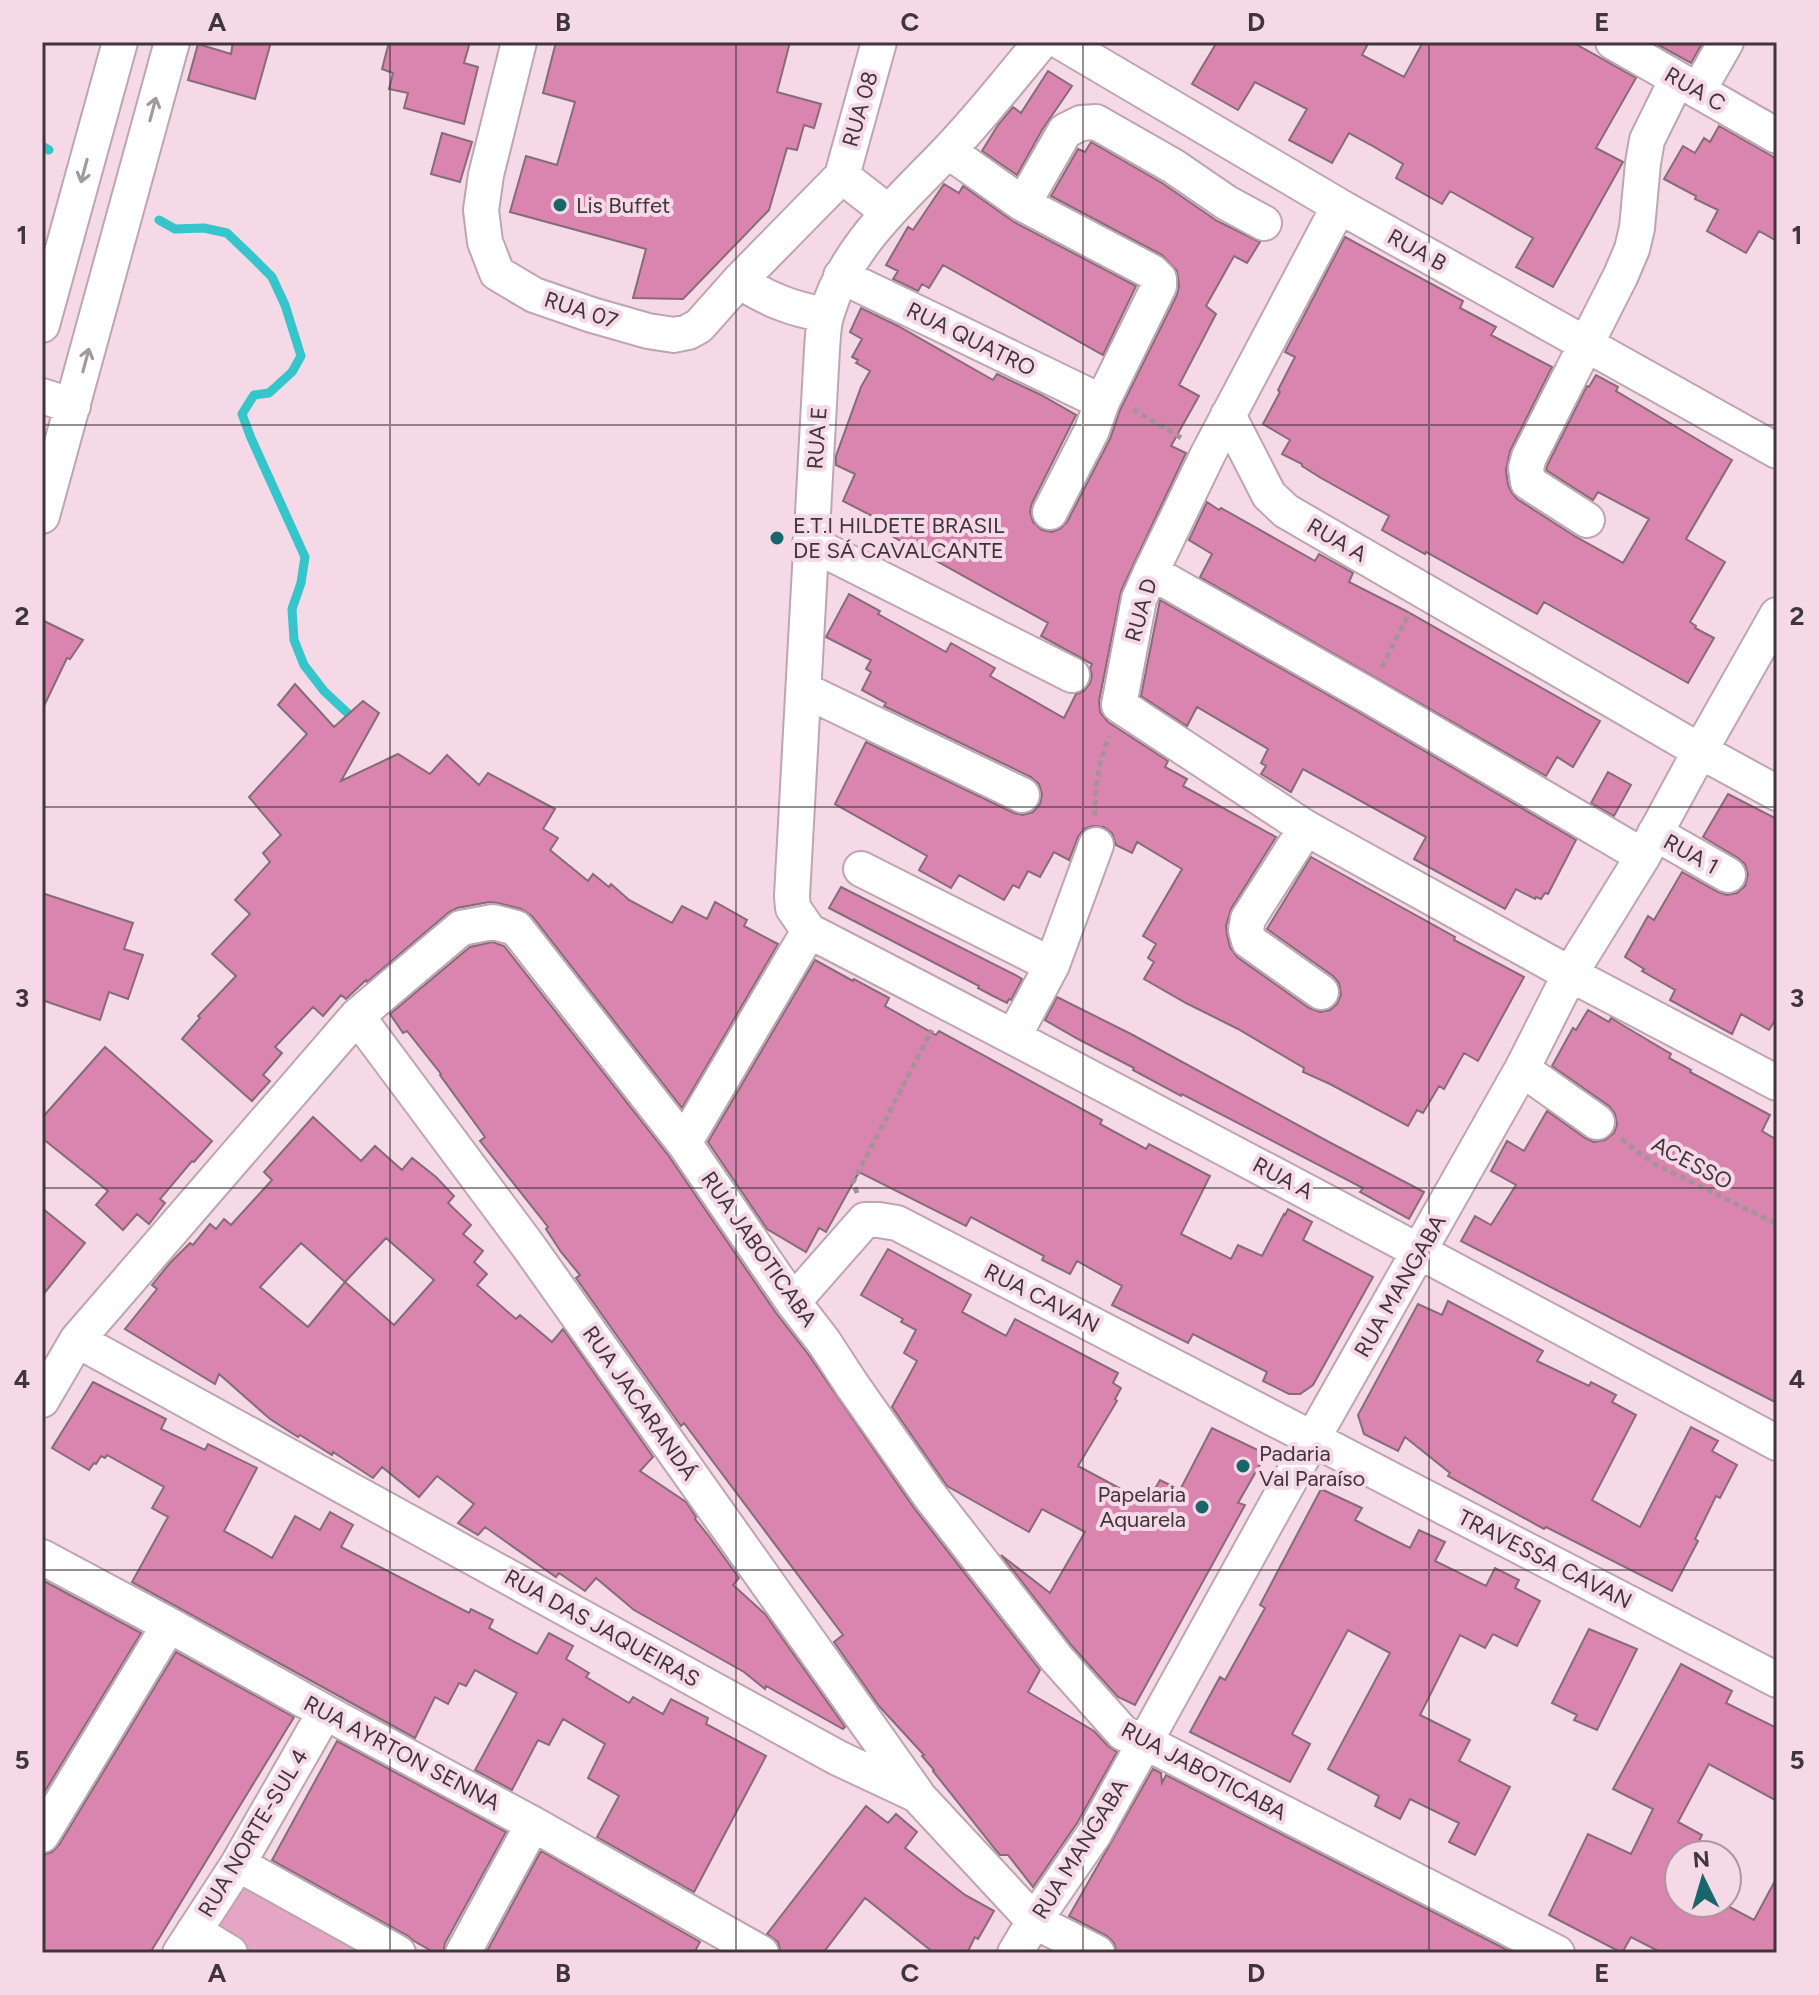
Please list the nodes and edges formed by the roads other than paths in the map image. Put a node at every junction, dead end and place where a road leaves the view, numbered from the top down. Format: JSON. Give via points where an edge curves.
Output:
{"nodes":[{"id":1,"x":120,"y":42,"type":"edge"},
{"id":2,"x":172,"y":42,"type":"edge"},
{"id":3,"x":519,"y":42,"type":"edge"},
{"id":4,"x":879,"y":42,"type":"edge"},
{"id":5,"x":1041,"y":42,"type":"edge"},
{"id":6,"x":1061,"y":42,"type":"edge"},
{"id":7,"x":1613,"y":42,"type":"edge"},
{"id":8,"x":1726,"y":42,"type":"edge"},
{"id":9,"x":1687,"y":85,"type":"junction"},
{"id":10,"x":1777,"y":136,"type":"edge"},
{"id":11,"x":948,"y":151,"type":"junction"},
{"id":12,"x":842,"y":176,"type":"junction"},
{"id":13,"x":1023,"y":204,"type":"junction"},
{"id":14,"x":1339,"y":206,"type":"junction"},
{"id":15,"x":888,"y":212,"type":"junction"},
{"id":16,"x":1264,"y":223,"type":"dead end"},
{"id":17,"x":841,"y":276,"type":"junction"},
{"id":18,"x":739,"y":281,"type":"junction"},
{"id":19,"x":826,"y":315,"type":"junction"},
{"id":20,"x":42,"y":325,"type":"edge"},
{"id":21,"x":1587,"y":346,"type":"junction"},
{"id":22,"x":58,"y":401,"type":"edge"},
{"id":23,"x":1102,"y":402,"type":"junction"},
{"id":24,"x":1228,"y":415,"type":"junction"},
{"id":25,"x":1777,"y":451,"type":"edge"},
{"id":26,"x":47,"y":480,"type":"edge"},
{"id":27,"x":1050,"y":512,"type":"dead end"},
{"id":28,"x":42,"y":516,"type":"edge"},
{"id":29,"x":1587,"y":520,"type":"dead end"},
{"id":30,"x":810,"y":543,"type":"junction"},
{"id":31,"x":1151,"y":572,"type":"junction"},
{"id":32,"x":1777,"y":615,"type":"edge"},
{"id":33,"x":1072,"y":675,"type":"dead end"},
{"id":34,"x":804,"y":690,"type":"junction"},
{"id":35,"x":1700,"y":751,"type":"junction"},
{"id":36,"x":1777,"y":793,"type":"edge"},
{"id":37,"x":1022,"y":795,"type":"dead end"},
{"id":38,"x":1306,"y":828,"type":"junction"},
{"id":39,"x":1649,"y":844,"type":"junction"},
{"id":40,"x":1096,"y":845,"type":"road end"},
{"id":41,"x":861,"y":869,"type":"dead end"},
{"id":42,"x":1728,"y":875,"type":"dead end"},
{"id":43,"x":802,"y":921,"type":"junction"},
{"id":44,"x":1052,"y":965,"type":"junction"},
{"id":45,"x":1570,"y":974,"type":"junction"},
{"id":46,"x":1321,"y":992,"type":"dead end"},
{"id":47,"x":357,"y":1016,"type":"junction"},
{"id":48,"x":1014,"y":1036,"type":"junction"},
{"id":49,"x":1522,"y":1069,"type":"junction"},
{"id":50,"x":1777,"y":1083,"type":"edge"},
{"id":51,"x":1597,"y":1122,"type":"road end"},
{"id":52,"x":684,"y":1143,"type":"junction"},
{"id":53,"x":1420,"y":1250,"type":"junction"},
{"id":54,"x":793,"y":1302,"type":"junction"},
{"id":55,"x":77,"y":1340,"type":"junction"},
{"id":56,"x":42,"y":1400,"type":"edge"},
{"id":57,"x":1313,"y":1438,"type":"junction"},
{"id":58,"x":1777,"y":1443,"type":"edge"},
{"id":59,"x":42,"y":1557,"type":"edge"},
{"id":60,"x":169,"y":1625,"type":"junction"},
{"id":61,"x":1777,"y":1680,"type":"edge"},
{"id":62,"x":325,"y":1712,"type":"junction"},
{"id":63,"x":1145,"y":1742,"type":"junction"},
{"id":64,"x":917,"y":1795,"type":"junction"},
{"id":65,"x":533,"y":1824,"type":"junction"},
{"id":66,"x":42,"y":1835,"type":"edge"},
{"id":67,"x":238,"y":1864,"type":"junction"},
{"id":68,"x":1034,"y":1921,"type":"junction"},
{"id":69,"x":187,"y":1942,"type":"edge"},
{"id":70,"x":718,"y":1943,"type":"edge"},
{"id":71,"x":230,"y":1953,"type":"edge"},
{"id":72,"x":398,"y":1953,"type":"edge"},
{"id":73,"x":463,"y":1953,"type":"edge"},
{"id":74,"x":761,"y":1953,"type":"edge"},
{"id":75,"x":1015,"y":1953,"type":"edge"},
{"id":76,"x":1097,"y":1953,"type":"edge"},
{"id":77,"x":1557,"y":1953,"type":"edge"}],
"edges":[{"from":1,"to":20,"type":"street","one_way":true},
{"from":22,"to":2,"type":"street","one_way":true},
{"from":3,"to":18,"type":"street","name":"RUA 07","via":[[481,210],[497,273],[534,295],[674,335],[699,326]]},
{"from":4,"to":12,"type":"street","name":"RUA 08"},
{"from":5,"to":11,"type":"street","name":"RUA E"},
{"from":6,"to":14,"type":"street","name":"RUA B"},
{"from":7,"to":9,"type":"street","name":"RUA C"},
{"from":8,"to":9,"type":"street"},
{"from":9,"to":10,"type":"street","name":"RUA C"},
{"from":9,"to":21,"type":"street","via":[[1647,140],[1632,249]]},
{"from":11,"to":13,"type":"street"},
{"from":11,"to":15,"type":"street","name":"RUA E"},
{"from":12,"to":15,"type":"street"},
{"from":12,"to":18,"type":"street","name":"RUA 07"},
{"from":13,"to":16,"type":"street","via":[[1065,131],[1096,122]]},
{"from":13,"to":23,"type":"street","via":[[1159,279]]},
{"from":14,"to":21,"type":"street","name":"RUA B"},
{"from":14,"to":24,"type":"street","name":"RUA D"},
{"from":15,"to":17,"type":"street","name":"RUA E"},
{"from":17,"to":19,"type":"street","name":"RUA E"},
{"from":17,"to":23,"type":"street","name":"RUA QUATRO"},
{"from":18,"to":19,"type":"street","via":[[764,297]]},
{"from":19,"to":30,"type":"street","name":"RUA E"},
{"from":21,"to":25,"type":"street","name":"RUA B"},
{"from":21,"to":29,"type":"street","via":[[1526,468],[1528,482]]},
{"from":22,"to":26,"type":"street"},
{"from":23,"to":27,"type":"street"},
{"from":24,"to":31,"type":"street","name":"RUA D"},
{"from":24,"to":35,"type":"street","name":"RUA A","via":[[1269,495],[1286,511]]},
{"from":26,"to":28,"type":"street"},
{"from":30,"to":33,"type":"street"},
{"from":30,"to":34,"type":"street","name":"RUA E"},
{"from":31,"to":38,"type":"street","name":"RUA D","via":[[1139,599],[1119,705]]},
{"from":31,"to":39,"type":"street","name":"RUA 1"},
{"from":32,"to":35,"type":"street","name":"RUA MANGABA"},
{"from":34,"to":37,"type":"street"},
{"from":34,"to":43,"type":"street","name":"RUA E","via":[[792,896]]},
{"from":35,"to":36,"type":"street","name":"RUA A"},
{"from":35,"to":39,"type":"street","name":"RUA MANGABA"},
{"from":38,"to":45,"type":"street"},
{"from":38,"to":46,"type":"street","via":[[1246,930],[1249,941]]},
{"from":39,"to":42,"type":"street","name":"RUA 1"},
{"from":39,"to":45,"type":"street","name":"RUA MANGABA"},
{"from":40,"to":44,"type":"street"},
{"from":41,"to":44,"type":"street"},
{"from":43,"to":48,"type":"street","name":"RUA A"},
{"from":43,"to":52,"type":"street"},
{"from":44,"to":48,"type":"street"},
{"from":45,"to":49,"type":"street","name":"RUA MANGABA"},
{"from":45,"to":50,"type":"street"},
{"from":47,"to":52,"type":"street","name":"RUA JABOTICABA","via":[[461,928],[493,922],[516,928]]},
{"from":47,"to":55,"type":"street","name":"RUA JABOTICABA"},
{"from":47,"to":64,"type":"street","name":"RUA JACARANDÁ","via":[[529,1247]]},
{"from":48,"to":53,"type":"street","name":"RUA A"},
{"from":49,"to":51,"type":"street"},
{"from":49,"to":53,"type":"street","name":"RUA MANGABA"},
{"from":52,"to":54,"type":"street","name":"RUA JABOTICABA"},
{"from":53,"to":57,"type":"street","name":"RUA MANGABA"},
{"from":53,"to":58,"type":"street","name":"RUA A"},
{"from":54,"to":57,"type":"street","name":"RUA CAVAN","via":[[865,1220],[897,1223]]},
{"from":54,"to":63,"type":"street","name":"RUA JABOTICABA","via":[[930,1496],[1057,1659],[1123,1733]]},
{"from":55,"to":56,"type":"street","name":"RUA JABOTICABA"},
{"from":55,"to":64,"type":"street","name":"RUA DAS JAQUEIRAS","via":[[838,1758]]},
{"from":57,"to":61,"type":"street","name":"TRAVESSA CAVAN"},
{"from":57,"to":63,"type":"street","name":"RUA MANGABA"},
{"from":59,"to":60,"type":"street","name":"RUA AYRTON SENNA"},
{"from":60,"to":62,"type":"street","name":"RUA AYRTON SENNA"},
{"from":60,"to":66,"type":"street"},
{"from":62,"to":65,"type":"street","name":"RUA AYRTON SENNA"},
{"from":62,"to":67,"type":"street","name":"RUA NORTE-SUL 4"},
{"from":63,"to":68,"type":"street","name":"RUA MANGABA","via":[[1094,1834]]},
{"from":63,"to":77,"type":"street","name":"RUA JABOTICABA"},
{"from":64,"to":68,"type":"street","name":"RUA DAS JAQUEIRAS"},
{"from":65,"to":70,"type":"street","name":"RUA AYRTON SENNA"},
{"from":65,"to":73,"type":"street"},
{"from":67,"to":69,"type":"street","name":"RUA NORTE-SUL 4"},
{"from":67,"to":72,"type":"street"},
{"from":68,"to":75,"type":"street","name":"RUA MANGABA"},
{"from":68,"to":76,"type":"street","name":"RUA DAS JAQUEIRAS"},
{"from":69,"to":71,"type":"street"},
{"from":70,"to":74,"type":"street","name":"RUA AYRTON SENNA"}]}
